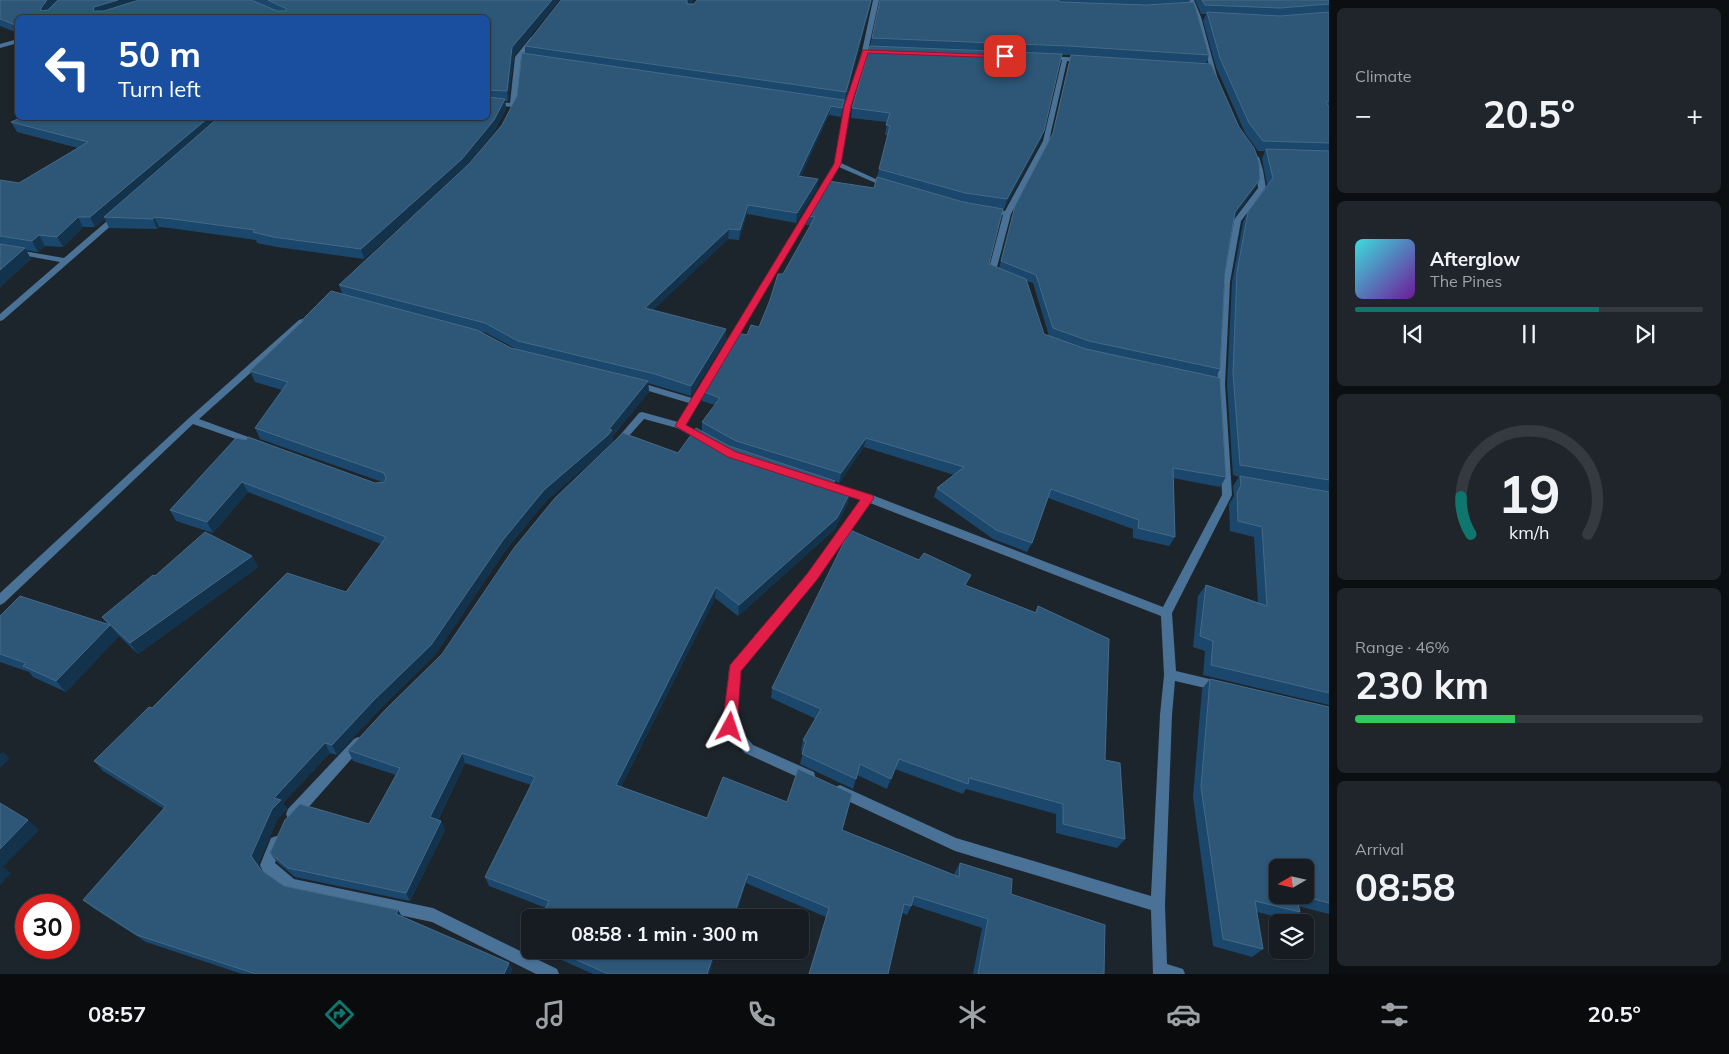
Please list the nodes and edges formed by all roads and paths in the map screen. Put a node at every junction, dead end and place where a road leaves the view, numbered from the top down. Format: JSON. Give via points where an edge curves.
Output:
{"nodes":[{"id":1,"x":876,"y":0,"type":"edge"},
{"id":2,"x":1191,"y":0,"type":"edge"},
{"id":3,"x":1195,"y":7,"type":"junction"},
{"id":4,"x":1186,"y":8,"type":"edge"},
{"id":5,"x":1198,"y":17,"type":"junction"},
{"id":6,"x":1208,"y":18,"type":"edge"},
{"id":7,"x":537,"y":33,"type":"edge"},
{"id":8,"x":15,"y":42,"type":"edge"},
{"id":9,"x":0,"y":46,"type":"edge"},
{"id":10,"x":865,"y":51,"type":"junction"},
{"id":11,"x":875,"y":51,"type":"edge"},
{"id":12,"x":518,"y":57,"type":"junction"},
{"id":13,"x":1045,"y":58,"type":"edge"},
{"id":14,"x":1065,"y":59,"type":"junction"},
{"id":15,"x":538,"y":60,"type":"edge"},
{"id":16,"x":1094,"y":61,"type":"edge"},
{"id":17,"x":1202,"y":67,"type":"edge"},
{"id":18,"x":1211,"y":68,"type":"junction"},
{"id":19,"x":1218,"y":83,"type":"edge"},
{"id":20,"x":490,"y":103,"type":"edge"},
{"id":21,"x":838,"y":104,"type":"edge"},
{"id":22,"x":513,"y":105,"type":"junction"},
{"id":23,"x":848,"y":106,"type":"junction"},
{"id":24,"x":508,"y":114,"type":"edge"},
{"id":25,"x":1256,"y":153,"type":"edge"},
{"id":26,"x":838,"y":164,"type":"junction"},
{"id":27,"x":900,"y":190,"type":"edge"},
{"id":28,"x":126,"y":209,"type":"edge"},
{"id":29,"x":980,"y":210,"type":"edge"},
{"id":30,"x":1007,"y":214,"type":"junction"},
{"id":31,"x":0,"y":249,"type":"edge"},
{"id":32,"x":66,"y":262,"type":"junction"},
{"id":33,"x":1010,"y":279,"type":"edge"},
{"id":34,"x":309,"y":316,"type":"edge"},
{"id":35,"x":0,"y":318,"type":"edge"},
{"id":36,"x":1212,"y":382,"type":"edge"},
{"id":37,"x":629,"y":383,"type":"edge"},
{"id":38,"x":1221,"y":384,"type":"junction"},
{"id":39,"x":695,"y":402,"type":"junction"},
{"id":40,"x":192,"y":420,"type":"junction"},
{"id":41,"x":680,"y":426,"type":"junction"},
{"id":42,"x":715,"y":445,"type":"edge"},
{"id":43,"x":265,"y":446,"type":"edge"},
{"id":44,"x":606,"y":455,"type":"edge"},
{"id":45,"x":814,"y":481,"type":"edge"},
{"id":46,"x":868,"y":498,"type":"junction"},
{"id":47,"x":0,"y":600,"type":"edge"},
{"id":48,"x":1166,"y":613,"type":"junction"},
{"id":49,"x":1170,"y":675,"type":"junction"},
{"id":50,"x":1226,"y":688,"type":"edge"},
{"id":51,"x":364,"y":736,"type":"edge"},
{"id":52,"x":1158,"y":905,"type":"junction"},
{"id":53,"x":1160,"y":972,"type":"edge"},
{"id":54,"x":552,"y":974,"type":"edge"},
{"id":55,"x":1178,"y":974,"type":"edge"}],
"edges":[{"from":1,"to":10,"type":"street"},
{"from":2,"to":3,"type":"street"},
{"from":3,"to":4,"type":"street"},
{"from":3,"to":5,"type":"street"},
{"from":5,"to":6,"type":"street"},
{"from":5,"to":18,"type":"street"},
{"from":7,"to":12,"type":"street"},
{"from":8,"to":9,"type":"street"},
{"from":10,"to":11,"type":"street"},
{"from":10,"to":23,"type":"street"},
{"from":12,"to":15,"type":"street"},
{"from":12,"to":22,"type":"street"},
{"from":13,"to":14,"type":"street"},
{"from":14,"to":16,"type":"street"},
{"from":14,"to":30,"type":"street","via":[[1046,141]]},
{"from":17,"to":18,"type":"street"},
{"from":18,"to":19,"type":"street"},
{"from":20,"to":22,"type":"street"},
{"from":21,"to":23,"type":"street"},
{"from":22,"to":24,"type":"street"},
{"from":23,"to":26,"type":"street"},
{"from":25,"to":38,"type":"street","via":[[1262,188],[1237,221],[1226,282]]},
{"from":26,"to":27,"type":"street"},
{"from":26,"to":39,"type":"street"},
{"from":28,"to":32,"type":"street"},
{"from":29,"to":30,"type":"street"},
{"from":30,"to":33,"type":"street","via":[[992,272]]},
{"from":31,"to":32,"type":"street"},
{"from":32,"to":35,"type":"street"},
{"from":34,"to":40,"type":"street"},
{"from":36,"to":38,"type":"street"},
{"from":37,"to":39,"type":"street"},
{"from":38,"to":48,"type":"street","via":[[1231,481],[1227,495]]},
{"from":39,"to":41,"type":"street"},
{"from":40,"to":43,"type":"street"},
{"from":40,"to":47,"type":"street"},
{"from":41,"to":42,"type":"street"},
{"from":41,"to":44,"type":"street","via":[[642,415]]},
{"from":45,"to":46,"type":"street"},
{"from":46,"to":48,"type":"street"},
{"from":46,"to":52,"type":"street","via":[[811,577],[735,669],[730,727],[749,749],[955,844]]},
{"from":48,"to":49,"type":"street"},
{"from":49,"to":50,"type":"street"},
{"from":49,"to":52,"type":"street"},
{"from":51,"to":54,"type":"street","via":[[283,828],[267,865],[291,885],[434,916]]},
{"from":52,"to":53,"type":"street"},
{"from":53,"to":55,"type":"street"}]}
